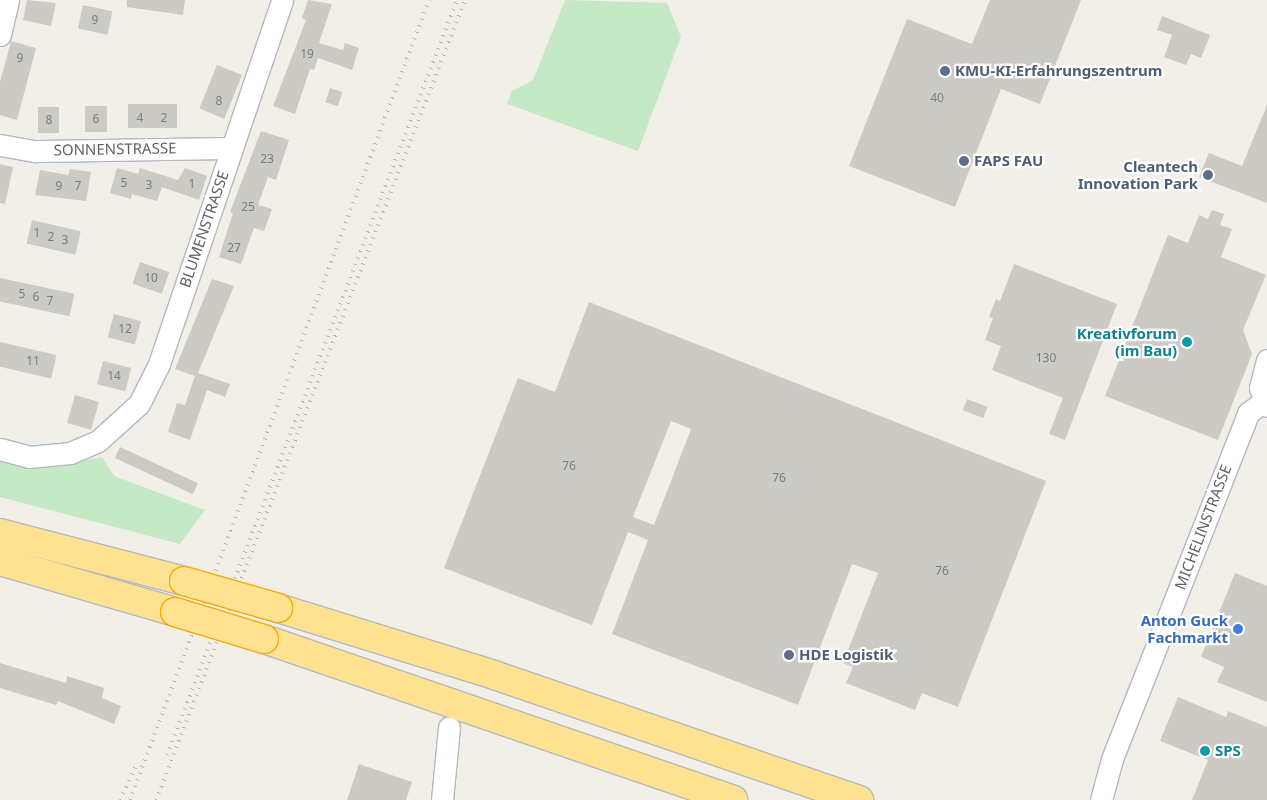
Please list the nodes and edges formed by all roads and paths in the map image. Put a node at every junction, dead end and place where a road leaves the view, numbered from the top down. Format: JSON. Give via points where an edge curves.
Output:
{"nodes":[{"id":1,"x":8,"y":0,"type":"edge"},
{"id":2,"x":282,"y":0,"type":"edge"},
{"id":3,"x":0,"y":35,"type":"edge"},
{"id":4,"x":0,"y":145,"type":"edge"},
{"id":5,"x":232,"y":148,"type":"junction"},
{"id":6,"x":1267,"y":360,"type":"edge"},
{"id":7,"x":1265,"y":404,"type":"edge"},
{"id":8,"x":0,"y":449,"type":"edge"},
{"id":9,"x":0,"y":533,"type":"edge"},
{"id":10,"x":0,"y":561,"type":"edge"},
{"id":11,"x":449,"y":727,"type":"dead end"},
{"id":12,"x":442,"y":800,"type":"edge"},
{"id":13,"x":733,"y":800,"type":"edge"},
{"id":14,"x":859,"y":800,"type":"edge"},
{"id":15,"x":1101,"y":800,"type":"edge"}],
"edges":[{"from":1,"to":3,"type":"street"},
{"from":2,"to":5,"type":"street","name":"BLUMENSTRASSE"},
{"from":4,"to":5,"type":"street","name":"SONNENSTRASSE","via":[[35,151]]},
{"from":5,"to":8,"type":"street","name":"BLUMENSTRASSE","via":[[150,385],[126,419],[98,442],[45,458],[16,455]]},
{"from":6,"to":7,"type":"street","name":"MICHELINSTRASSE","via":[[1260,388]]},
{"from":7,"to":15,"type":"street","name":"MICHELINSTRASSE","via":[[1248,413],[1112,759]]},
{"from":9,"to":14,"type":"highway","bridge":true,"via":[[184,581],[444,658]]},
{"from":10,"to":13,"type":"highway","bridge":true,"via":[[264,639]]},
{"from":11,"to":12,"type":"street"}]}
